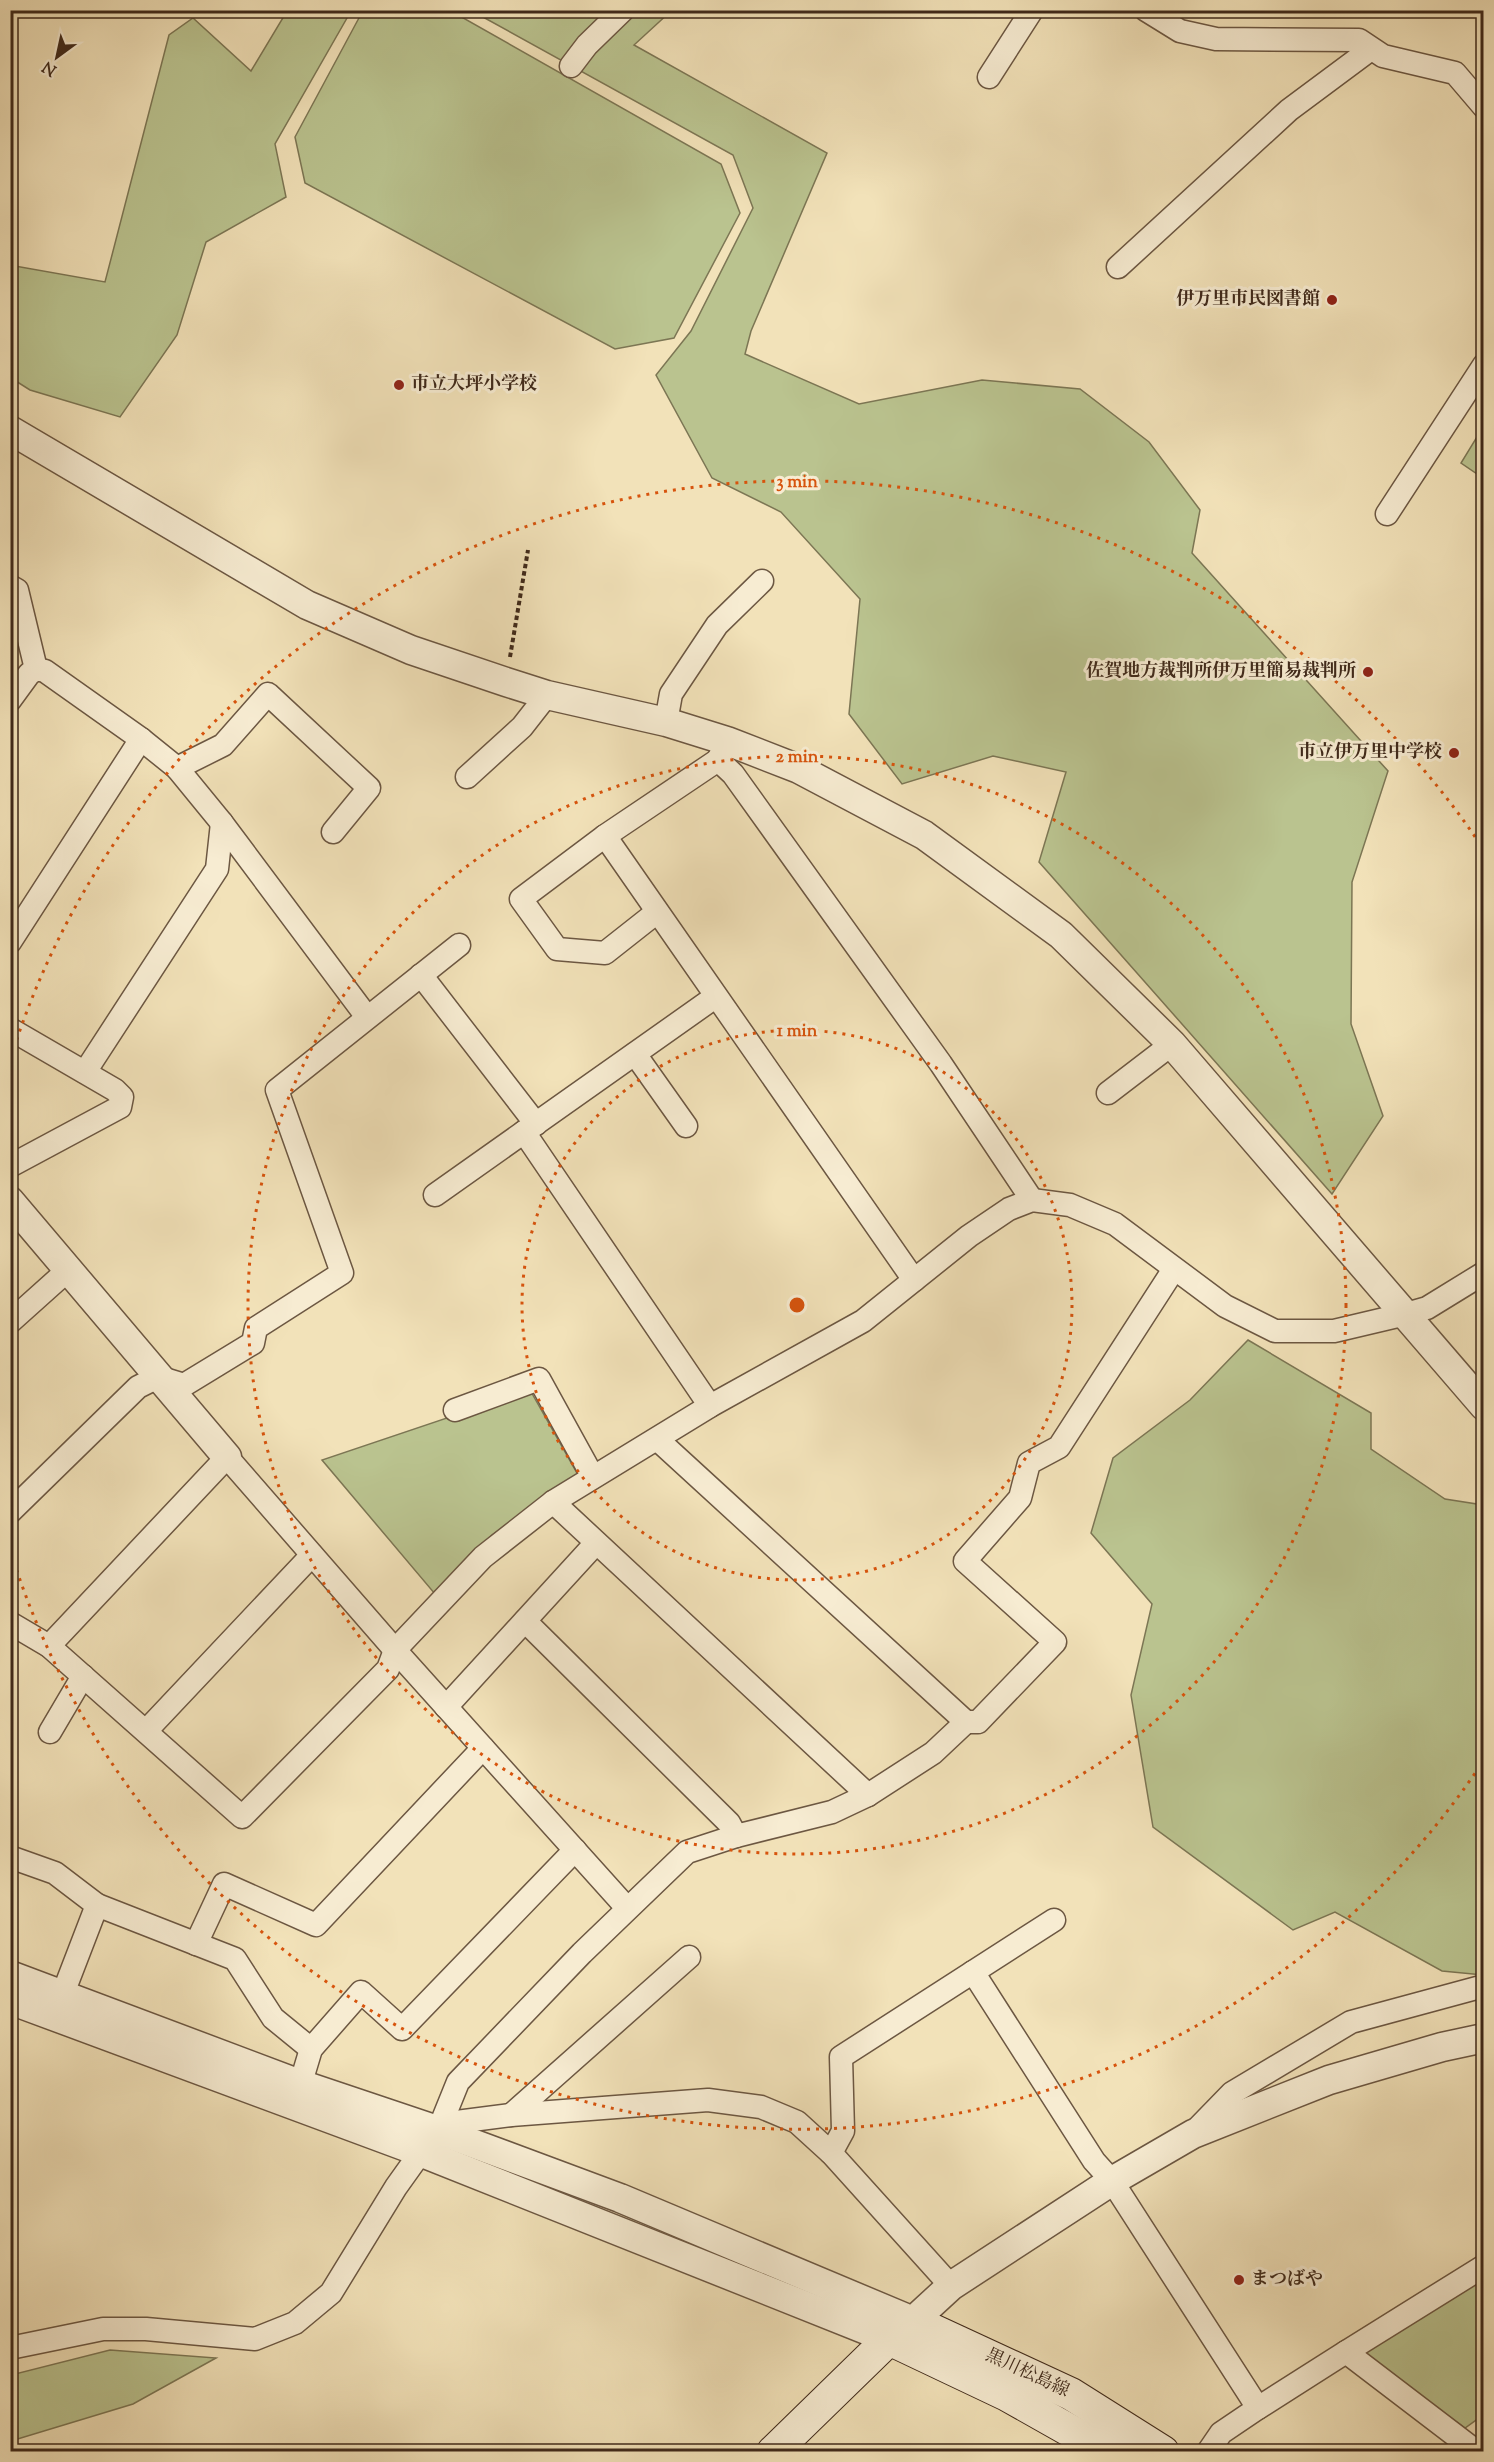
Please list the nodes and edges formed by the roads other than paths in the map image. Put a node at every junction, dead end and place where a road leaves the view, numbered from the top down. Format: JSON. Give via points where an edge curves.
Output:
{"nodes":[{"id":1,"x":623,"y":10,"type":"edge"},
{"id":2,"x":1032,"y":10,"type":"edge"},
{"id":3,"x":1146,"y":10,"type":"edge"},
{"id":4,"x":1371,"y":49,"type":"junction"},
{"id":5,"x":571,"y":66,"type":"dead end"},
{"id":6,"x":989,"y":77,"type":"dead end"},
{"id":7,"x":1484,"y":107,"type":"edge"},
{"id":8,"x":1118,"y":267,"type":"dead end"},
{"id":9,"x":1484,"y":365,"type":"edge"},
{"id":10,"x":10,"y":430,"type":"edge"},
{"id":11,"x":1388,"y":514,"type":"dead end"},
{"id":12,"x":762,"y":581,"type":"dead end"},
{"id":13,"x":10,"y":586,"type":"edge"},
{"id":14,"x":36,"y":669,"type":"junction"},
{"id":15,"x":547,"y":695,"type":"junction"},
{"id":16,"x":10,"y":700,"type":"edge"},
{"id":17,"x":666,"y":722,"type":"junction"},
{"id":18,"x":141,"y":740,"type":"junction"},
{"id":19,"x":723,"y":750,"type":"junction"},
{"id":20,"x":177,"y":768,"type":"junction"},
{"id":21,"x":467,"y":777,"type":"dead end"},
{"id":22,"x":222,"y":823,"type":"junction"},
{"id":23,"x":333,"y":832,"type":"dead end"},
{"id":24,"x":605,"y":836,"type":"junction"},
{"id":25,"x":657,"y":912,"type":"junction"},
{"id":26,"x":10,"y":942,"type":"edge"},
{"id":27,"x":459,"y":945,"type":"dead end"},
{"id":28,"x":422,"y":975,"type":"junction"},
{"id":29,"x":715,"y":997,"type":"junction"},
{"id":30,"x":367,"y":1017,"type":"junction"},
{"id":31,"x":10,"y":1029,"type":"edge"},
{"id":32,"x":1172,"y":1044,"type":"junction"},
{"id":33,"x":635,"y":1053,"type":"junction"},
{"id":34,"x":85,"y":1072,"type":"junction"},
{"id":35,"x":1108,"y":1093,"type":"dead end"},
{"id":36,"x":686,"y":1126,"type":"dead end"},
{"id":37,"x":530,"y":1128,"type":"junction"},
{"id":38,"x":10,"y":1166,"type":"edge"},
{"id":39,"x":435,"y":1196,"type":"dead end"},
{"id":40,"x":1032,"y":1200,"type":"junction"},
{"id":41,"x":10,"y":1201,"type":"edge"},
{"id":42,"x":1174,"y":1269,"type":"junction"},
{"id":43,"x":68,"y":1270,"type":"junction"},
{"id":44,"x":1484,"y":1273,"type":"edge"},
{"id":45,"x":914,"y":1280,"type":"junction"},
{"id":46,"x":1406,"y":1314,"type":"junction"},
{"id":47,"x":10,"y":1322,"type":"edge"},
{"id":48,"x":158,"y":1377,"type":"junction"},
{"id":49,"x":711,"y":1406,"type":"junction"},
{"id":50,"x":1484,"y":1406,"type":"edge"},
{"id":51,"x":455,"y":1410,"type":"dead end"},
{"id":52,"x":658,"y":1440,"type":"junction"},
{"id":53,"x":227,"y":1457,"type":"junction"},
{"id":54,"x":593,"y":1477,"type":"junction"},
{"id":55,"x":553,"y":1502,"type":"junction"},
{"id":56,"x":10,"y":1512,"type":"edge"},
{"id":57,"x":596,"y":1543,"type":"junction"},
{"id":58,"x":312,"y":1555,"type":"junction"},
{"id":59,"x":525,"y":1621,"type":"junction"},
{"id":60,"x":10,"y":1623,"type":"edge"},
{"id":61,"x":49,"y":1646,"type":"junction"},
{"id":62,"x":395,"y":1650,"type":"junction"},
{"id":63,"x":83,"y":1676,"type":"junction"},
{"id":64,"x":446,"y":1707,"type":"junction"},
{"id":65,"x":966,"y":1722,"type":"junction"},
{"id":66,"x":146,"y":1731,"type":"junction"},
{"id":67,"x":50,"y":1732,"type":"dead end"},
{"id":68,"x":483,"y":1748,"type":"junction"},
{"id":69,"x":868,"y":1795,"type":"junction"},
{"id":70,"x":736,"y":1836,"type":"junction"},
{"id":71,"x":574,"y":1850,"type":"junction"},
{"id":72,"x":10,"y":1857,"type":"edge"},
{"id":73,"x":97,"y":1905,"type":"junction"},
{"id":74,"x":627,"y":1908,"type":"junction"},
{"id":75,"x":1054,"y":1920,"type":"dead end"},
{"id":76,"x":196,"y":1944,"type":"junction"},
{"id":77,"x":689,"y":1957,"type":"dead end"},
{"id":78,"x":974,"y":1972,"type":"junction"},
{"id":79,"x":10,"y":1975,"type":"edge"},
{"id":80,"x":1484,"y":1986,"type":"edge"},
{"id":81,"x":10,"y":2000,"type":"edge"},
{"id":82,"x":58,"y":2005,"type":"junction"},
{"id":83,"x":1484,"y":2038,"type":"edge"},
{"id":84,"x":311,"y":2049,"type":"junction"},
{"id":85,"x":297,"y":2095,"type":"junction"},
{"id":86,"x":511,"y":2115,"type":"junction"},
{"id":87,"x":439,"y":2127,"type":"junction"},
{"id":88,"x":1193,"y":2134,"type":"junction"},
{"id":89,"x":420,"y":2152,"type":"junction"},
{"id":90,"x":831,"y":2154,"type":"junction"},
{"id":91,"x":1112,"y":2181,"type":"junction"},
{"id":92,"x":1484,"y":2266,"type":"edge"},
{"id":93,"x":951,"y":2286,"type":"junction"},
{"id":94,"x":901,"y":2330,"type":"junction"},
{"id":95,"x":10,"y":2348,"type":"edge"},
{"id":96,"x":1346,"y":2352,"type":"junction"},
{"id":97,"x":1258,"y":2408,"type":"junction"},
{"id":98,"x":773,"y":2451,"type":"edge"},
{"id":99,"x":1107,"y":2451,"type":"edge"},
{"id":100,"x":1163,"y":2451,"type":"edge"},
{"id":101,"x":1208,"y":2451,"type":"edge"},
{"id":102,"x":1478,"y":2451,"type":"edge"}],
"edges":[{"from":1,"to":5,"type":"street"},
{"from":2,"to":6,"type":"street"},
{"from":3,"to":4,"type":"street","via":[[1180,31],[1216,39],[1359,39]]},
{"from":4,"to":7,"type":"street","via":[[1383,56],[1455,73]]},
{"from":4,"to":8,"type":"street","via":[[1289,110]]},
{"from":9,"to":11,"type":"street"},
{"from":10,"to":15,"type":"street","via":[[307,605],[411,650]]},
{"from":12,"to":17,"type":"street","via":[[717,625],[671,694]]},
{"from":13,"to":14,"type":"street","via":[[17,590]]},
{"from":14,"to":16,"type":"street"},
{"from":14,"to":18,"type":"street","via":[[45,670]]},
{"from":15,"to":17,"type":"street"},
{"from":15,"to":21,"type":"street","via":[[522,727]]},
{"from":17,"to":19,"type":"street"},
{"from":18,"to":20,"type":"street"},
{"from":18,"to":26,"type":"street"},
{"from":19,"to":24,"type":"street"},
{"from":19,"to":32,"type":"street","via":[[800,769],[924,836],[1061,935]]},
{"from":19,"to":40,"type":"street","via":[[733,774],[935,1055]]},
{"from":20,"to":22,"type":"street"},
{"from":20,"to":23,"type":"street","via":[[224,745],[268,693],[369,788]]},
{"from":22,"to":30,"type":"street"},
{"from":22,"to":34,"type":"street","via":[[217,869]]},
{"from":24,"to":25,"type":"street"},
{"from":24,"to":25,"type":"street","via":[[521,899],[557,949],[605,953]]},
{"from":25,"to":29,"type":"street"},
{"from":27,"to":28,"type":"street"},
{"from":28,"to":30,"type":"street"},
{"from":28,"to":37,"type":"street"},
{"from":29,"to":33,"type":"street"},
{"from":29,"to":45,"type":"street"},
{"from":30,"to":48,"type":"street","via":[[277,1090],[342,1273],[256,1328],[253,1342],[184,1385]]},
{"from":31,"to":34,"type":"street"},
{"from":32,"to":35,"type":"street"},
{"from":32,"to":46,"type":"street"},
{"from":33,"to":36,"type":"street"},
{"from":33,"to":37,"type":"street"},
{"from":34,"to":38,"type":"street","via":[[122,1097],[120,1107]]},
{"from":37,"to":39,"type":"street"},
{"from":37,"to":49,"type":"street"},
{"from":40,"to":42,"type":"street","via":[[1070,1205],[1115,1224]]},
{"from":40,"to":45,"type":"street","via":[[1000,1214]]},
{"from":41,"to":43,"type":"street"},
{"from":42,"to":46,"type":"street","via":[[1225,1306],[1275,1330],[1334,1330]]},
{"from":42,"to":65,"type":"street","via":[[1059,1447],[1029,1463],[1020,1498],[965,1562],[1055,1642],[978,1722]]},
{"from":43,"to":47,"type":"street"},
{"from":43,"to":48,"type":"street"},
{"from":44,"to":46,"type":"street","via":[[1427,1308]]},
{"from":45,"to":49,"type":"street","via":[[863,1321]]},
{"from":46,"to":50,"type":"street"},
{"from":48,"to":53,"type":"street"},
{"from":48,"to":56,"type":"street","via":[[138,1387]]},
{"from":49,"to":52,"type":"street"},
{"from":51,"to":54,"type":"street","via":[[539,1379]]},
{"from":52,"to":54,"type":"street"},
{"from":52,"to":65,"type":"street"},
{"from":53,"to":58,"type":"street"},
{"from":53,"to":61,"type":"street"},
{"from":54,"to":55,"type":"street"},
{"from":55,"to":57,"type":"street"},
{"from":55,"to":62,"type":"street","via":[[483,1557]]},
{"from":57,"to":59,"type":"street"},
{"from":57,"to":69,"type":"street"},
{"from":58,"to":62,"type":"street"},
{"from":58,"to":66,"type":"street"},
{"from":59,"to":64,"type":"street"},
{"from":59,"to":70,"type":"street","via":[[729,1823]]},
{"from":60,"to":61,"type":"street"},
{"from":61,"to":63,"type":"street"},
{"from":62,"to":64,"type":"street"},
{"from":62,"to":66,"type":"street","via":[[388,1669],[242,1817]]},
{"from":63,"to":66,"type":"street"},
{"from":63,"to":67,"type":"street"},
{"from":64,"to":68,"type":"street"},
{"from":65,"to":69,"type":"street","via":[[933,1753]]},
{"from":68,"to":71,"type":"street"},
{"from":68,"to":76,"type":"street","via":[[316,1925],[225,1884]]},
{"from":69,"to":70,"type":"street","via":[[832,1812]]},
{"from":70,"to":74,"type":"street","via":[[687,1852]]},
{"from":71,"to":74,"type":"street"},
{"from":71,"to":84,"type":"street","via":[[402,2029],[361,1992]]},
{"from":72,"to":73,"type":"street","via":[[55,1873]]},
{"from":73,"to":76,"type":"street"},
{"from":73,"to":82,"type":"street"},
{"from":74,"to":87,"type":"street","via":[[458,2082]]},
{"from":75,"to":78,"type":"street"},
{"from":76,"to":84,"type":"street","via":[[235,1959],[273,2018]]},
{"from":77,"to":86,"type":"street"},
{"from":78,"to":90,"type":"street","via":[[841,2057],[843,2131]]},
{"from":78,"to":91,"type":"street","via":[[1094,2161]]},
{"from":79,"to":82,"type":"street"},
{"from":80,"to":88,"type":"street","via":[[1351,2022],[1232,2092]]},
{"from":81,"to":82,"type":"street"},
{"from":82,"to":85,"type":"street"},
{"from":83,"to":88,"type":"street","via":[[1329,2080]]},
{"from":84,"to":85,"type":"street"},
{"from":85,"to":87,"type":"street"},
{"from":85,"to":89,"type":"street"},
{"from":86,"to":87,"type":"street"},
{"from":86,"to":90,"type":"street","via":[[708,2100],[761,2107],[797,2122]]},
{"from":87,"to":89,"type":"street"},
{"from":87,"to":94,"type":"street","via":[[620,2198]]},
{"from":88,"to":91,"type":"street"},
{"from":89,"to":94,"type":"street"},
{"from":89,"to":95,"type":"street","via":[[331,2293],[295,2323],[255,2339],[104,2329]]},
{"from":90,"to":93,"type":"street"},
{"from":91,"to":93,"type":"street"},
{"from":91,"to":97,"type":"street"},
{"from":92,"to":96,"type":"street"},
{"from":93,"to":94,"type":"street"},
{"from":94,"to":98,"type":"main road"},
{"from":94,"to":99,"type":"main road","name":"黒川松島線"},
{"from":94,"to":100,"type":"main road","name":"黒川松島線","via":[[1071,2394]]},
{"from":96,"to":97,"type":"street"},
{"from":96,"to":102,"type":"street"},
{"from":97,"to":101,"type":"street","via":[[1221,2433]]}]}
